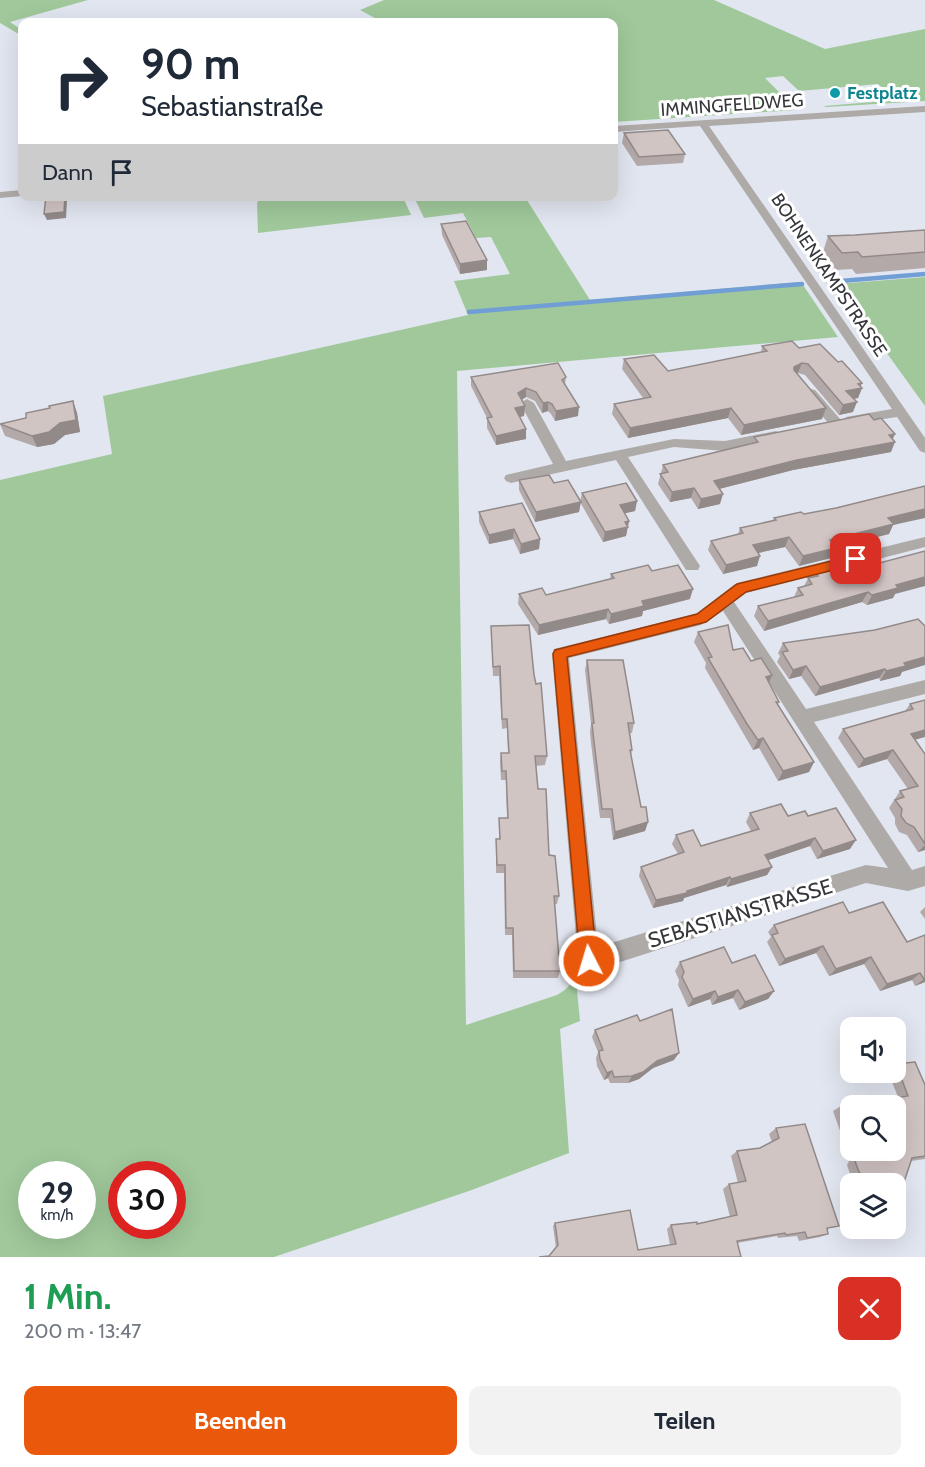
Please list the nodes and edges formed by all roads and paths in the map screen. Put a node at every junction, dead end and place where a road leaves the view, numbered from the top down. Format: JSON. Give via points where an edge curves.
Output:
{"nodes":[{"id":1,"x":925,"y":110,"type":"edge"},
{"id":2,"x":703,"y":124,"type":"junction"},
{"id":3,"x":618,"y":129,"type":"edge"},
{"id":4,"x":18,"y":193,"type":"edge"},
{"id":5,"x":0,"y":195,"type":"edge"},
{"id":6,"x":798,"y":380,"type":"edge"},
{"id":7,"x":527,"y":403,"type":"dead end"},
{"id":8,"x":901,"y":412,"type":"junction"},
{"id":9,"x":791,"y":432,"type":"edge"},
{"id":10,"x":925,"y":448,"type":"edge"},
{"id":11,"x":620,"y":456,"type":"junction"},
{"id":12,"x":562,"y":467,"type":"junction"},
{"id":13,"x":512,"y":478,"type":"dead end"},
{"id":14,"x":925,"y":542,"type":"edge"},
{"id":15,"x":692,"y":566,"type":"dead end"},
{"id":16,"x":725,"y":600,"type":"junction"},
{"id":17,"x":925,"y":687,"type":"edge"},
{"id":18,"x":801,"y":718,"type":"junction"},
{"id":19,"x":916,"y":878,"type":"edge"}],
"edges":[{"from":1,"to":2,"type":"street","name":"IMMINGFELDWEG"},
{"from":2,"to":3,"type":"street","name":"IMMINGFELDWEG"},
{"from":2,"to":8,"type":"street","name":"BOHNENKAMPSTRASSE"},
{"from":4,"to":5,"type":"street"},
{"from":6,"to":8,"type":"street","via":[[830,424]]},
{"from":7,"to":12,"type":"street"},
{"from":8,"to":10,"type":"street","name":"BOHNENKAMPSTRASSE"},
{"from":9,"to":11,"type":"street","via":[[725,446],[674,443]]},
{"from":11,"to":12,"type":"street"},
{"from":11,"to":15,"type":"street"},
{"from":12,"to":13,"type":"street"},
{"from":14,"to":16,"type":"street","name":"SEBASTIANSTRASSE","via":[[741,588]]},
{"from":16,"to":18,"type":"street","name":"SEBASTIANSTRASSE"},
{"from":16,"to":19,"type":"street","name":"SEBASTIANSTRASSE","via":[[701,619],[560,654],[589,961],[866,874]]},
{"from":17,"to":18,"type":"street"},
{"from":18,"to":19,"type":"street","name":"SEBASTIANSTRASSE"}]}
